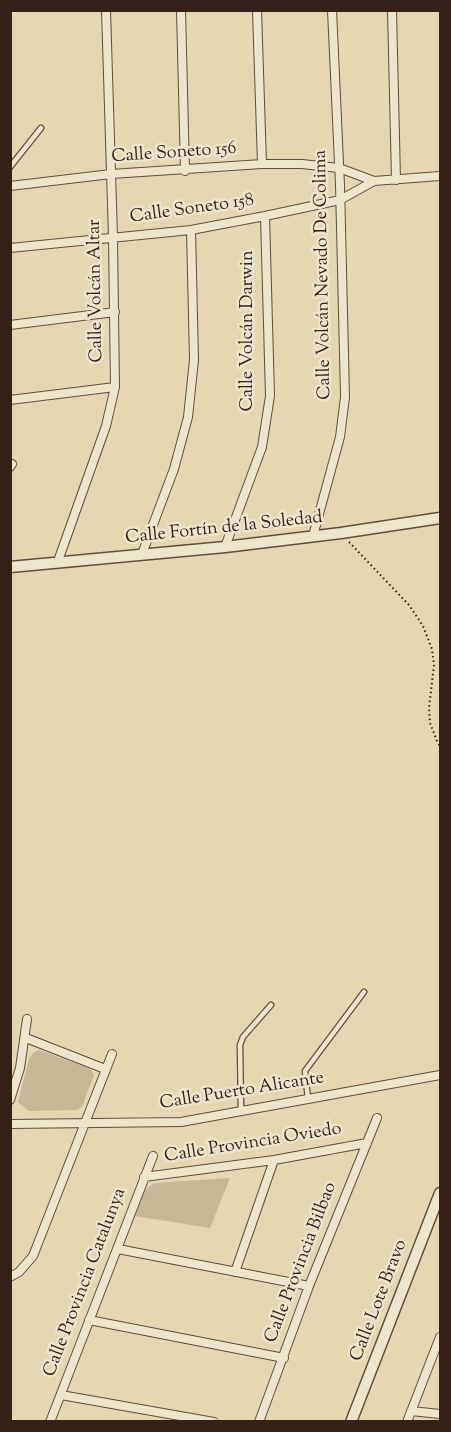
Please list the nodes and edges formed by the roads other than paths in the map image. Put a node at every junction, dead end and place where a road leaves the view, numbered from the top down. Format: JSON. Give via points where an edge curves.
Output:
{"nodes":[{"id":1,"x":106,"y":10,"type":"edge"},
{"id":2,"x":181,"y":10,"type":"edge"},
{"id":3,"x":257,"y":10,"type":"edge"},
{"id":4,"x":332,"y":10,"type":"edge"},
{"id":5,"x":392,"y":10,"type":"edge"},
{"id":6,"x":41,"y":128,"type":"dead end"},
{"id":7,"x":262,"y":164,"type":"junction"},
{"id":8,"x":10,"y":167,"type":"edge"},
{"id":9,"x":339,"y":168,"type":"junction"},
{"id":10,"x":185,"y":171,"type":"junction"},
{"id":11,"x":111,"y":174,"type":"junction"},
{"id":12,"x":441,"y":176,"type":"edge"},
{"id":13,"x":396,"y":180,"type":"junction"},
{"id":14,"x":374,"y":181,"type":"junction"},
{"id":15,"x":10,"y":186,"type":"edge"},
{"id":16,"x":340,"y":200,"type":"junction"},
{"id":17,"x":265,"y":216,"type":"junction"},
{"id":18,"x":190,"y":230,"type":"junction"},
{"id":19,"x":113,"y":237,"type":"junction"},
{"id":20,"x":10,"y":248,"type":"edge"},
{"id":21,"x":115,"y":312,"type":"junction"},
{"id":22,"x":10,"y":325,"type":"edge"},
{"id":23,"x":115,"y":387,"type":"junction"},
{"id":24,"x":10,"y":400,"type":"edge"},
{"id":25,"x":441,"y":518,"type":"edge"},
{"id":26,"x":314,"y":536,"type":"junction"},
{"id":27,"x":225,"y":547,"type":"junction"},
{"id":28,"x":142,"y":554,"type":"junction"},
{"id":29,"x":58,"y":561,"type":"junction"},
{"id":30,"x":10,"y":567,"type":"edge"},
{"id":31,"x":364,"y":992,"type":"dead end"},
{"id":32,"x":271,"y":1005,"type":"dead end"},
{"id":33,"x":27,"y":1019,"type":"dead end"},
{"id":34,"x":26,"y":1038,"type":"junction"},
{"id":35,"x":112,"y":1054,"type":"dead end"},
{"id":36,"x":105,"y":1069,"type":"junction"},
{"id":37,"x":441,"y":1075,"type":"edge"},
{"id":38,"x":308,"y":1099,"type":"junction"},
{"id":39,"x":10,"y":1100,"type":"edge"},
{"id":40,"x":242,"y":1112,"type":"junction"},
{"id":41,"x":377,"y":1118,"type":"dead end"},
{"id":42,"x":84,"y":1122,"type":"junction"},
{"id":43,"x":10,"y":1124,"type":"edge"},
{"id":44,"x":367,"y":1143,"type":"junction"},
{"id":45,"x":153,"y":1156,"type":"dead end"},
{"id":46,"x":274,"y":1160,"type":"junction"},
{"id":47,"x":144,"y":1177,"type":"junction"},
{"id":48,"x":441,"y":1193,"type":"edge"},
{"id":49,"x":118,"y":1249,"type":"junction"},
{"id":50,"x":235,"y":1272,"type":"junction"},
{"id":51,"x":10,"y":1276,"type":"edge"},
{"id":52,"x":309,"y":1286,"type":"junction"},
{"id":53,"x":89,"y":1320,"type":"junction"},
{"id":54,"x":440,"y":1337,"type":"edge"},
{"id":55,"x":284,"y":1358,"type":"junction"},
{"id":56,"x":61,"y":1395,"type":"junction"},
{"id":57,"x":411,"y":1411,"type":"junction"},
{"id":58,"x":441,"y":1414,"type":"edge"},
{"id":59,"x":50,"y":1422,"type":"edge"},
{"id":60,"x":214,"y":1422,"type":"edge"},
{"id":61,"x":259,"y":1422,"type":"edge"},
{"id":62,"x":351,"y":1422,"type":"edge"},
{"id":63,"x":407,"y":1422,"type":"edge"}],
"edges":[{"from":1,"to":11,"type":"street","name":"Calle Volcán Altar"},
{"from":2,"to":10,"type":"street"},
{"from":3,"to":7,"type":"street"},
{"from":4,"to":9,"type":"street","name":"Calle Volcán Nevado De Colima"},
{"from":5,"to":13,"type":"street"},
{"from":6,"to":8,"type":"lane"},
{"from":7,"to":9,"type":"street","name":"Calle Soneto 156"},
{"from":7,"to":10,"type":"street","name":"Calle Soneto 156"},
{"from":9,"to":14,"type":"street","name":"Calle Soneto 156"},
{"from":9,"to":16,"type":"street","name":"Calle Volcán Nevado De Colima"},
{"from":10,"to":11,"type":"street","name":"Calle Soneto 156"},
{"from":11,"to":15,"type":"street","name":"Calle Soneto 156"},
{"from":11,"to":19,"type":"street","name":"Calle Volcán Altar"},
{"from":12,"to":13,"type":"street"},
{"from":13,"to":14,"type":"street"},
{"from":14,"to":16,"type":"street","name":"Calle Soneto 158"},
{"from":16,"to":17,"type":"street","name":"Calle Soneto 158"},
{"from":16,"to":26,"type":"street","name":"Calle Volcán Nevado De Colima","via":[[345,397],[340,437]]},
{"from":17,"to":18,"type":"street","name":"Calle Soneto 158"},
{"from":17,"to":27,"type":"street","name":"Calle Volcán Darwin","via":[[270,396],[262,447]]},
{"from":18,"to":19,"type":"street","name":"Calle Soneto 158"},
{"from":18,"to":28,"type":"street","via":[[194,360],[188,417],[174,469]]},
{"from":19,"to":20,"type":"street","name":"Calle Soneto 158"},
{"from":19,"to":21,"type":"street","name":"Calle Volcán Altar"},
{"from":21,"to":22,"type":"street"},
{"from":21,"to":23,"type":"street","name":"Calle Volcán Altar"},
{"from":23,"to":24,"type":"street"},
{"from":23,"to":29,"type":"street","name":"Calle Volcán Altar","via":[[106,426]]},
{"from":25,"to":26,"type":"street","name":"Calle Fortín de la Soledad"},
{"from":26,"to":27,"type":"street","name":"Calle Fortín de la Soledad"},
{"from":27,"to":28,"type":"street","name":"Calle Fortín de la Soledad"},
{"from":28,"to":29,"type":"street","name":"Calle Fortín de la Soledad"},
{"from":29,"to":30,"type":"street","name":"Calle Fortín de la Soledad"},
{"from":31,"to":38,"type":"lane","via":[[305,1071]]},
{"from":32,"to":40,"type":"lane","via":[[247,1031],[240,1045]]},
{"from":33,"to":34,"type":"street"},
{"from":34,"to":36,"type":"street"},
{"from":34,"to":39,"type":"street"},
{"from":35,"to":36,"type":"street"},
{"from":36,"to":42,"type":"street"},
{"from":37,"to":38,"type":"street","name":"Calle Puerto Alicante"},
{"from":38,"to":40,"type":"street","name":"Calle Puerto Alicante"},
{"from":40,"to":42,"type":"street","name":"Calle Puerto Alicante","via":[[181,1122]]},
{"from":41,"to":44,"type":"street","name":"Calle Provincia Bilbao"},
{"from":42,"to":43,"type":"street","name":"Calle Puerto Alicante"},
{"from":42,"to":51,"type":"street","via":[[33,1256]]},
{"from":44,"to":46,"type":"street","name":"Calle Provincia Oviedo"},
{"from":44,"to":52,"type":"street","name":"Calle Provincia Bilbao"},
{"from":45,"to":47,"type":"street","name":"Calle Provincia Catalunya"},
{"from":46,"to":47,"type":"street","name":"Calle Provincia Oviedo"},
{"from":46,"to":50,"type":"street"},
{"from":47,"to":49,"type":"street","name":"Calle Provincia Catalunya"},
{"from":48,"to":62,"type":"street","name":"Calle Lote Bravo"},
{"from":49,"to":50,"type":"street"},
{"from":49,"to":53,"type":"street","name":"Calle Provincia Catalunya"},
{"from":50,"to":52,"type":"street"},
{"from":52,"to":55,"type":"street","name":"Calle Provincia Bilbao"},
{"from":53,"to":55,"type":"street"},
{"from":53,"to":56,"type":"street","name":"Calle Provincia Catalunya"},
{"from":54,"to":57,"type":"street"},
{"from":55,"to":61,"type":"street","name":"Calle Provincia Bilbao"},
{"from":56,"to":59,"type":"street","name":"Calle Provincia Catalunya"},
{"from":56,"to":60,"type":"street"},
{"from":57,"to":58,"type":"street"},
{"from":57,"to":63,"type":"street"}]}
